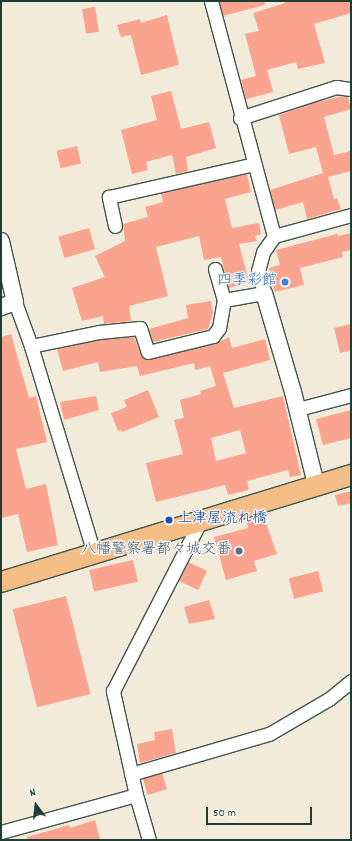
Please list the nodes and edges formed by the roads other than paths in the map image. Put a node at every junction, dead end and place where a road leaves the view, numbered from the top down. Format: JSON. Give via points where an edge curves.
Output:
{"nodes":[{"id":1,"x":211,"y":1,"type":"edge"},
{"id":2,"x":351,"y":89,"type":"edge"},
{"id":3,"x":240,"y":118,"type":"junction"},
{"id":4,"x":254,"y":164,"type":"junction"},
{"id":5,"x":351,"y":215,"type":"edge"},
{"id":6,"x":115,"y":226,"type":"dead end"},
{"id":7,"x":274,"y":236,"type":"junction"},
{"id":8,"x":1,"y":241,"type":"edge"},
{"id":9,"x":215,"y":268,"type":"dead end"},
{"id":10,"x":264,"y":293,"type":"junction"},
{"id":11,"x":224,"y":300,"type":"junction"},
{"id":12,"x":8,"y":304,"type":"edge"},
{"id":13,"x":32,"y":346,"type":"junction"},
{"id":14,"x":351,"y":395,"type":"edge"},
{"id":15,"x":298,"y":409,"type":"junction"},
{"id":16,"x":351,"y":475,"type":"edge"},
{"id":17,"x":316,"y":484,"type":"junction"},
{"id":18,"x":201,"y":520,"type":"junction"},
{"id":19,"x":94,"y":554,"type":"junction"},
{"id":20,"x":1,"y":582,"type":"edge"},
{"id":21,"x":351,"y":681,"type":"edge"},
{"id":22,"x":131,"y":774,"type":"junction"},
{"id":23,"x":136,"y":795,"type":"junction"},
{"id":24,"x":1,"y":832,"type":"edge"},
{"id":25,"x":149,"y":840,"type":"edge"}],
"edges":[{"from":1,"to":3,"type":"street"},
{"from":2,"to":3,"type":"street","via":[[336,87]]},
{"from":3,"to":4,"type":"street"},
{"from":4,"to":6,"type":"street","via":[[109,197]]},
{"from":4,"to":7,"type":"street"},
{"from":5,"to":7,"type":"street"},
{"from":7,"to":10,"type":"street","via":[[262,252],[258,271]]},
{"from":8,"to":12,"type":"street"},
{"from":9,"to":11,"type":"street"},
{"from":10,"to":11,"type":"street"},
{"from":10,"to":15,"type":"street"},
{"from":11,"to":13,"type":"street","via":[[219,328],[213,336],[148,352],[140,328],[99,332]]},
{"from":12,"to":13,"type":"street"},
{"from":13,"to":19,"type":"street"},
{"from":14,"to":15,"type":"street"},
{"from":15,"to":17,"type":"street"},
{"from":16,"to":17,"type":"main road"},
{"from":17,"to":18,"type":"main road"},
{"from":18,"to":19,"type":"main road"},
{"from":18,"to":22,"type":"street","via":[[113,691]]},
{"from":19,"to":20,"type":"main road"},
{"from":21,"to":22,"type":"street","via":[[269,734]]},
{"from":22,"to":23,"type":"street"},
{"from":23,"to":24,"type":"street"},
{"from":23,"to":25,"type":"street"}]}
